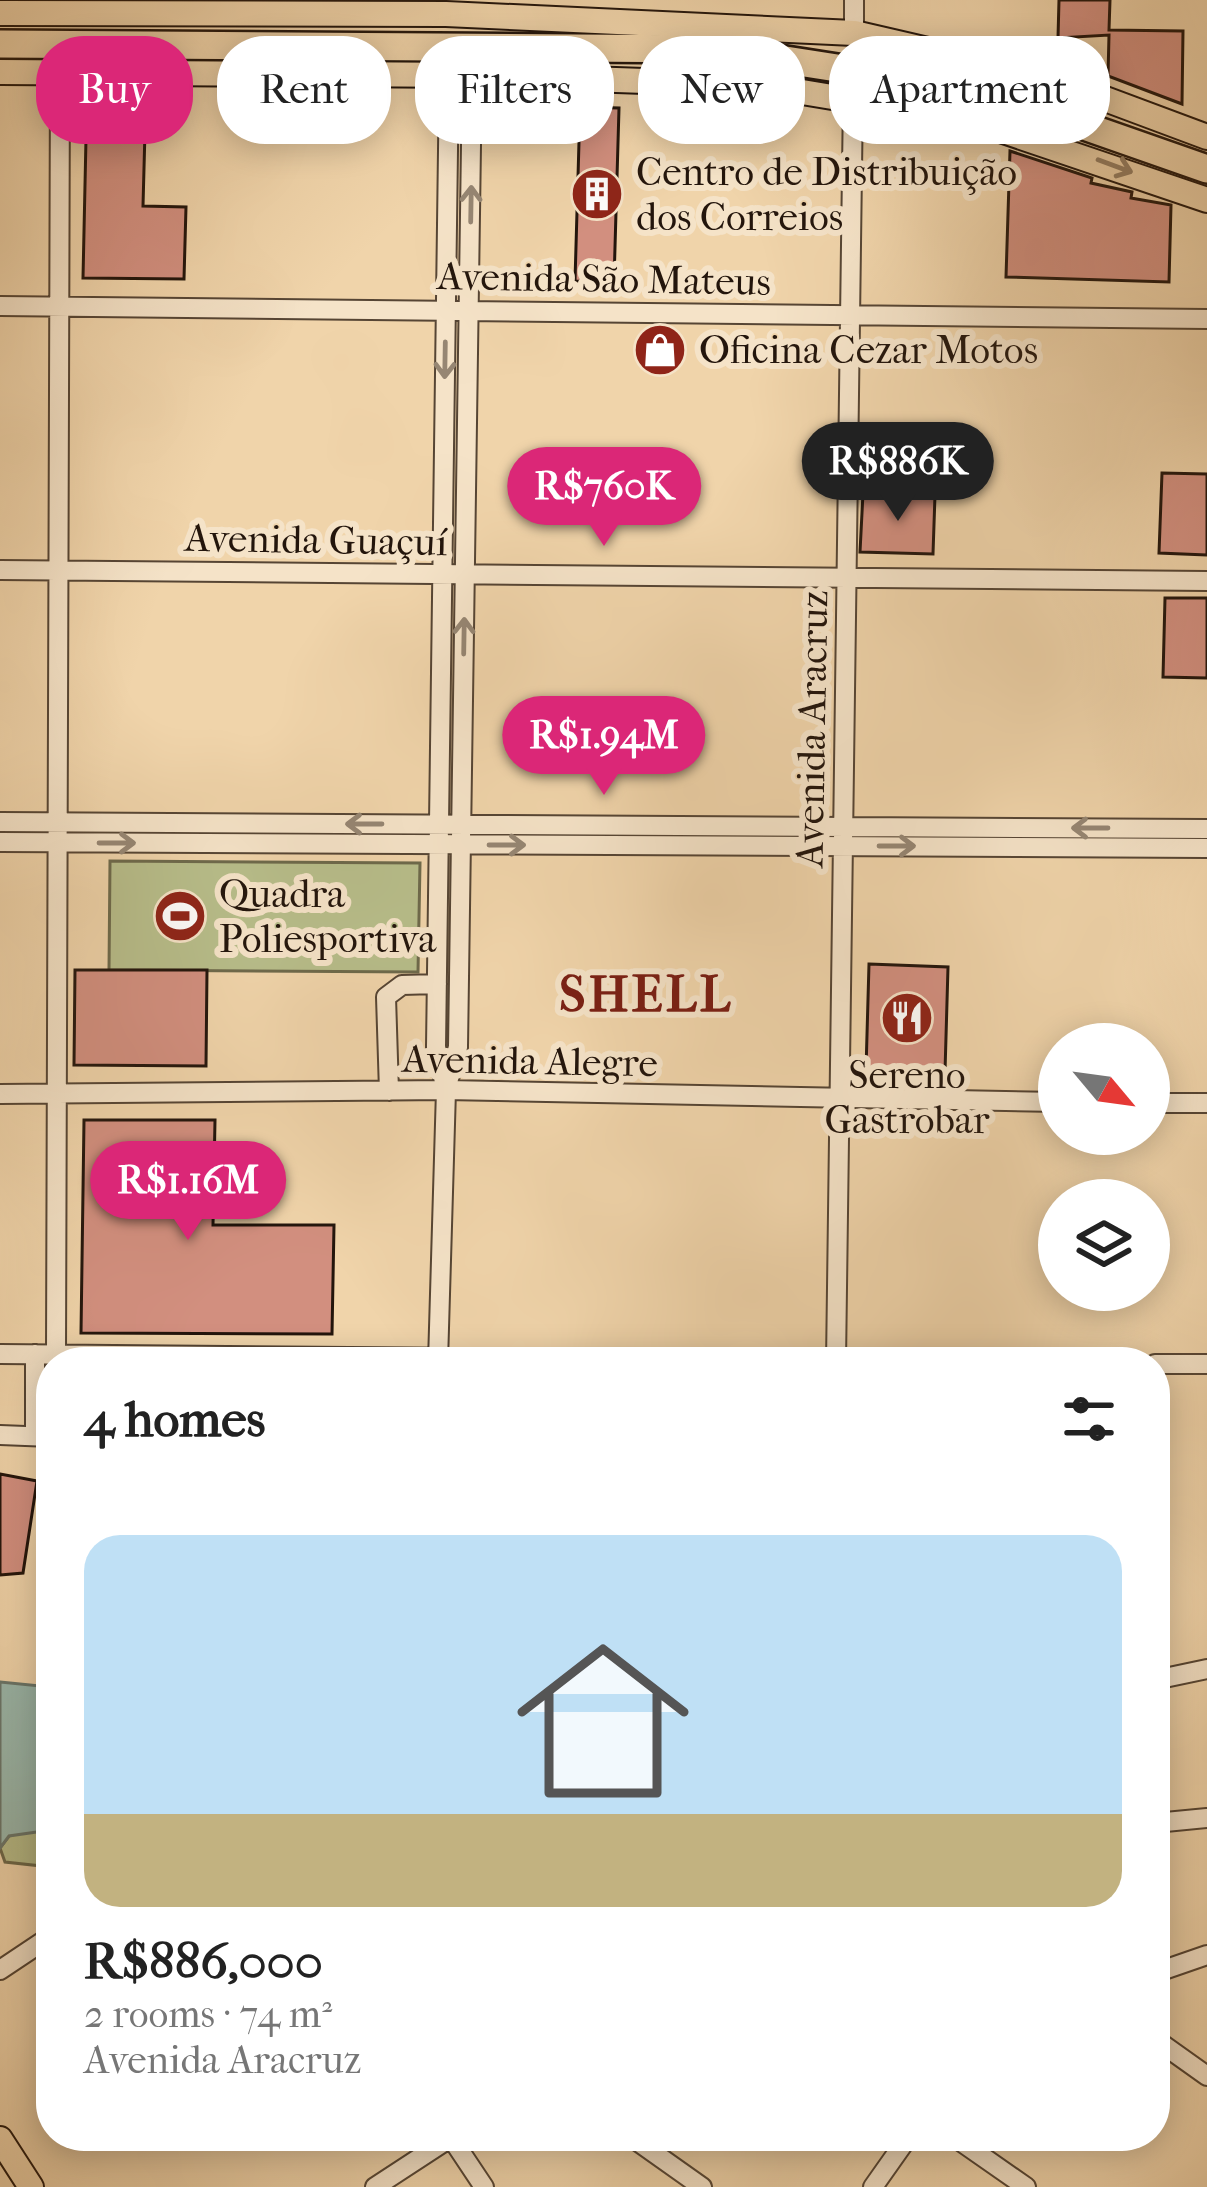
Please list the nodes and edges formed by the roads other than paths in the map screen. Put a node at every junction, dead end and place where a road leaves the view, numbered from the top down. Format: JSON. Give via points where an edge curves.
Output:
{"nodes":[{"id":1,"x":854,"y":0,"type":"edge"},
{"id":2,"x":64,"y":7,"type":"edge"},
{"id":3,"x":458,"y":7,"type":"edge"},
{"id":4,"x":0,"y":13,"type":"edge"},
{"id":5,"x":854,"y":33,"type":"junction"},
{"id":6,"x":0,"y":44,"type":"edge"},
{"id":7,"x":0,"y":72,"type":"edge"},
{"id":8,"x":36,"y":72,"type":"edge"},
{"id":9,"x":193,"y":73,"type":"edge"},
{"id":10,"x":415,"y":75,"type":"edge"},
{"id":11,"x":614,"y":80,"type":"edge"},
{"id":12,"x":829,"y":93,"type":"edge"},
{"id":13,"x":1207,"y":137,"type":"edge"},
{"id":14,"x":60,"y":144,"type":"edge"},
{"id":15,"x":457,"y":144,"type":"edge"},
{"id":16,"x":463,"y":144,"type":"edge"},
{"id":17,"x":852,"y":144,"type":"edge"},
{"id":18,"x":1042,"y":144,"type":"edge"},
{"id":19,"x":1207,"y":169,"type":"edge"},
{"id":20,"x":1207,"y":200,"type":"edge"},
{"id":21,"x":0,"y":305,"type":"edge"},
{"id":22,"x":59,"y":306,"type":"junction"},
{"id":23,"x":446,"y":310,"type":"junction"},
{"id":24,"x":469,"y":310,"type":"junction"},
{"id":25,"x":850,"y":315,"type":"junction"},
{"id":26,"x":1207,"y":319,"type":"edge"},
{"id":27,"x":0,"y":570,"type":"edge"},
{"id":28,"x":58,"y":570,"type":"junction"},
{"id":29,"x":442,"y":574,"type":"junction"},
{"id":30,"x":465,"y":574,"type":"junction"},
{"id":31,"x":847,"y":578,"type":"junction"},
{"id":32,"x":1207,"y":581,"type":"edge"},
{"id":33,"x":0,"y":822,"type":"edge"},
{"id":34,"x":1207,"y":829,"type":"edge"},
{"id":35,"x":58,"y":832,"type":"junction"},
{"id":36,"x":439,"y":834,"type":"junction"},
{"id":37,"x":461,"y":834,"type":"junction"},
{"id":38,"x":843,"y":836,"type":"junction"},
{"id":39,"x":0,"y":842,"type":"edge"},
{"id":40,"x":1207,"y":848,"type":"edge"},
{"id":41,"x":437,"y":984,"type":"junction"},
{"id":42,"x":446,"y":1090,"type":"junction"},
{"id":43,"x":388,"y":1091,"type":"junction"},
{"id":44,"x":0,"y":1094,"type":"edge"},
{"id":45,"x":57,"y":1094,"type":"junction"},
{"id":46,"x":840,"y":1100,"type":"junction"},
{"id":47,"x":1038,"y":1102,"type":"edge"},
{"id":48,"x":1170,"y":1103,"type":"edge"},
{"id":49,"x":1207,"y":1103,"type":"edge"},
{"id":50,"x":45,"y":1347,"type":"edge"},
{"id":51,"x":438,"y":1347,"type":"edge"},
{"id":52,"x":836,"y":1347,"type":"edge"},
{"id":53,"x":0,"y":1354,"type":"edge"},
{"id":54,"x":36,"y":1354,"type":"edge"},
{"id":55,"x":1170,"y":1364,"type":"edge"},
{"id":56,"x":1207,"y":1364,"type":"edge"},
{"id":57,"x":0,"y":1435,"type":"edge"},
{"id":58,"x":36,"y":1436,"type":"edge"},
{"id":59,"x":1207,"y":1669,"type":"edge"},
{"id":60,"x":1170,"y":1677,"type":"edge"},
{"id":61,"x":1207,"y":1819,"type":"edge"},
{"id":62,"x":1170,"y":1822,"type":"edge"},
{"id":63,"x":36,"y":1946,"type":"edge"},
{"id":64,"x":1207,"y":1955,"type":"edge"},
{"id":65,"x":1170,"y":1967,"type":"edge"},
{"id":66,"x":0,"y":1970,"type":"edge"},
{"id":67,"x":1170,"y":2050,"type":"edge"},
{"id":68,"x":1207,"y":2076,"type":"edge"},
{"id":69,"x":0,"y":2139,"type":"edge"},
{"id":70,"x":429,"y":2151,"type":"edge"},
{"id":71,"x":460,"y":2151,"type":"edge"},
{"id":72,"x":651,"y":2151,"type":"edge"},
{"id":73,"x":898,"y":2151,"type":"edge"},
{"id":74,"x":974,"y":2151,"type":"edge"},
{"id":75,"x":30,"y":2187,"type":"edge"},
{"id":76,"x":376,"y":2187,"type":"edge"},
{"id":77,"x":484,"y":2187,"type":"edge"},
{"id":78,"x":702,"y":2187,"type":"edge"},
{"id":79,"x":873,"y":2187,"type":"edge"},
{"id":80,"x":1026,"y":2187,"type":"edge"}],
"edges":[{"from":1,"to":5,"type":"street"},
{"from":2,"to":3,"type":"main road"},
{"from":2,"to":4,"type":"main road"},
{"from":3,"to":5,"type":"main road"},
{"from":5,"to":13,"type":"main road","via":[[1049,78]]},
{"from":6,"to":19,"type":"highway","via":[[715,49],[802,58],[1030,107]]},
{"from":7,"to":8,"type":"main road"},
{"from":9,"to":10,"type":"main road"},
{"from":11,"to":12,"type":"main road"},
{"from":14,"to":22,"type":"street"},
{"from":15,"to":23,"type":"street"},
{"from":24,"to":16,"type":"street","one_way":true},
{"from":17,"to":25,"type":"street","name":"Avenida Aracruz"},
{"from":18,"to":20,"type":"main road","one_way":true},
{"from":21,"to":22,"type":"street","name":"Avenida São Mateus"},
{"from":22,"to":23,"type":"street","name":"Avenida São Mateus"},
{"from":22,"to":28,"type":"street"},
{"from":23,"to":24,"type":"street","name":"Avenida São Mateus"},
{"from":23,"to":29,"type":"street","one_way":true},
{"from":24,"to":25,"type":"street","name":"Avenida São Mateus"},
{"from":24,"to":30,"type":"street"},
{"from":25,"to":26,"type":"street","name":"Avenida São Mateus"},
{"from":25,"to":31,"type":"street","name":"Avenida Aracruz"},
{"from":27,"to":28,"type":"street","name":"Avenida Guaçuí"},
{"from":28,"to":29,"type":"street","name":"Avenida Guaçuí"},
{"from":28,"to":35,"type":"street"},
{"from":29,"to":30,"type":"street","name":"Avenida Guaçuí"},
{"from":29,"to":36,"type":"street"},
{"from":30,"to":31,"type":"street","name":"Avenida Guaçuí"},
{"from":37,"to":30,"type":"street","one_way":true},
{"from":31,"to":32,"type":"street","name":"Avenida Guaçuí"},
{"from":31,"to":38,"type":"street","name":"Avenida Aracruz"},
{"from":33,"to":35,"type":"street"},
{"from":34,"to":38,"type":"street","one_way":true},
{"from":35,"to":36,"type":"street"},
{"from":35,"to":39,"type":"street"},
{"from":35,"to":45,"type":"street"},
{"from":36,"to":37,"type":"street"},
{"from":36,"to":41,"type":"street"},
{"from":37,"to":38,"type":"street"},
{"from":37,"to":42,"type":"street","via":[[458,1047]]},
{"from":38,"to":40,"type":"street","one_way":true},
{"from":38,"to":46,"type":"street","name":"Avenida Aracruz"},
{"from":41,"to":42,"type":"street","via":[[436,1047]]},
{"from":41,"to":43,"type":"street","via":[[402,985],[386,997]]},
{"from":42,"to":43,"type":"street","name":"Avenida Alegre"},
{"from":42,"to":46,"type":"street","name":"Avenida Alegre"},
{"from":42,"to":51,"type":"street"},
{"from":43,"to":45,"type":"street","name":"Avenida Alegre"},
{"from":44,"to":45,"type":"street","name":"Avenida Alegre"},
{"from":45,"to":50,"type":"street"},
{"from":46,"to":47,"type":"street","name":"Avenida Alegre"},
{"from":46,"to":52,"type":"street","name":"Avenida Aracruz"},
{"from":48,"to":49,"type":"street"},
{"from":53,"to":54,"type":"street"},
{"from":55,"to":56,"type":"street"},
{"from":57,"to":58,"type":"street"},
{"from":59,"to":60,"type":"street"},
{"from":61,"to":62,"type":"street"},
{"from":63,"to":66,"type":"street"},
{"from":64,"to":65,"type":"street"},
{"from":67,"to":68,"type":"street"},
{"from":69,"to":75,"type":"main road"},
{"from":70,"to":76,"type":"street"},
{"from":71,"to":77,"type":"street"},
{"from":72,"to":78,"type":"street"},
{"from":73,"to":79,"type":"street"},
{"from":74,"to":80,"type":"street"}]}
